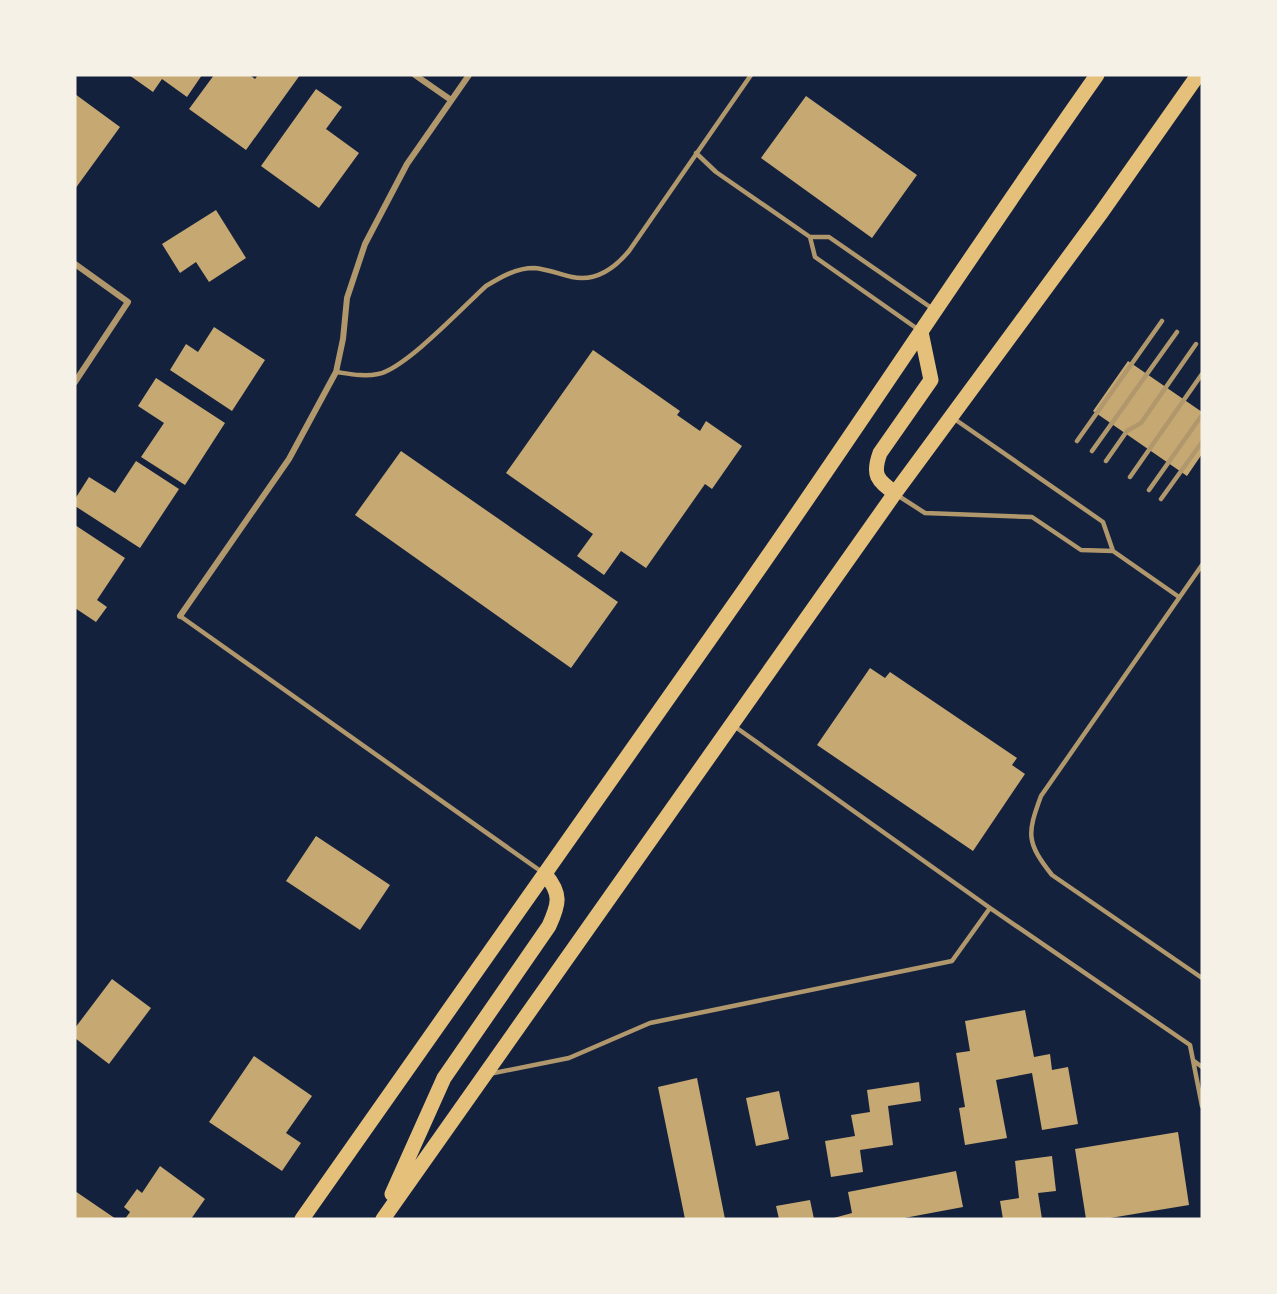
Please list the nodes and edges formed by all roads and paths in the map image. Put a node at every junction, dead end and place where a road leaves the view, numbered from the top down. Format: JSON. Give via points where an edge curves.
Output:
{"nodes":[{"id":1,"x":415,"y":75,"type":"edge"},
{"id":2,"x":470,"y":75,"type":"edge"},
{"id":3,"x":751,"y":75,"type":"edge"},
{"id":4,"x":1097,"y":75,"type":"edge"},
{"id":5,"x":1198,"y":75,"type":"edge"},
{"id":6,"x":451,"y":100,"type":"junction"},
{"id":7,"x":696,"y":153,"type":"junction"},
{"id":8,"x":810,"y":237,"type":"junction"},
{"id":9,"x":75,"y":264,"type":"edge"},
{"id":10,"x":935,"y":310,"type":"junction"},
{"id":11,"x":1162,"y":321,"type":"dead end"},
{"id":12,"x":921,"y":332,"type":"junction"},
{"id":13,"x":1177,"y":332,"type":"dead end"},
{"id":14,"x":1196,"y":345,"type":"dead end"},
{"id":15,"x":336,"y":372,"type":"junction"},
{"id":16,"x":1202,"y":374,"type":"edge"},
{"id":17,"x":75,"y":382,"type":"edge"},
{"id":18,"x":1202,"y":415,"type":"edge"},
{"id":19,"x":951,"y":417,"type":"junction"},
{"id":20,"x":1077,"y":441,"type":"dead end"},
{"id":21,"x":1202,"y":442,"type":"edge"},
{"id":22,"x":1092,"y":451,"type":"dead end"},
{"id":23,"x":1106,"y":461,"type":"dead end"},
{"id":24,"x":1130,"y":477,"type":"dead end"},
{"id":25,"x":1149,"y":490,"type":"dead end"},
{"id":26,"x":895,"y":493,"type":"junction"},
{"id":27,"x":1161,"y":499,"type":"dead end"},
{"id":28,"x":1113,"y":551,"type":"junction"},
{"id":29,"x":1202,"y":565,"type":"edge"},
{"id":30,"x":1179,"y":597,"type":"junction"},
{"id":31,"x":180,"y":616,"type":"joint"},
{"id":32,"x":732,"y":724,"type":"junction"},
{"id":33,"x":545,"y":874,"type":"junction"},
{"id":34,"x":990,"y":908,"type":"junction"},
{"id":35,"x":1202,"y":978,"type":"edge"},
{"id":36,"x":1194,"y":1061,"type":"junction"},
{"id":37,"x":1202,"y":1067,"type":"edge"},
{"id":38,"x":485,"y":1074,"type":"junction"},
{"id":39,"x":1202,"y":1106,"type":"edge"},
{"id":40,"x":302,"y":1219,"type":"edge"},
{"id":41,"x":382,"y":1219,"type":"edge"}],
"edges":[{"from":1,"to":6,"type":"street"},
{"from":2,"to":6,"type":"street"},
{"from":3,"to":7,"type":"lane"},
{"from":4,"to":10,"type":"main road"},
{"from":5,"to":19,"type":"main road"},
{"from":6,"to":15,"type":"street","via":[[406,164],[365,244],[347,298]]},
{"from":7,"to":8,"type":"lane","via":[[716,172]]},
{"from":7,"to":15,"type":"lane","via":[[629,251],[611,268],[592,278],[534,268],[517,270],[486,286],[398,366],[379,374]]},
{"from":8,"to":10,"type":"lane","via":[[829,237]]},
{"from":8,"to":12,"type":"lane","via":[[815,257]]},
{"from":9,"to":17,"type":"street","via":[[128,302]]},
{"from":10,"to":12,"type":"main road"},
{"from":11,"to":20,"type":"lane"},
{"from":12,"to":26,"type":"main road","via":[[932,380],[877,461],[876,473],[881,483]]},
{"from":12,"to":33,"type":"main road"},
{"from":13,"to":22,"type":"lane"},
{"from":14,"to":23,"type":"lane","via":[[1141,423],[1127,431]]},
{"from":15,"to":31,"type":"street","via":[[289,459]]},
{"from":16,"to":24,"type":"lane"},
{"from":18,"to":25,"type":"lane"},
{"from":19,"to":26,"type":"main road"},
{"from":19,"to":28,"type":"lane","via":[[1103,522]]},
{"from":21,"to":27,"type":"lane"},
{"from":26,"to":28,"type":"lane","via":[[925,513],[1032,517],[1081,550]]},
{"from":26,"to":32,"type":"main road"},
{"from":28,"to":30,"type":"lane"},
{"from":29,"to":30,"type":"lane"},
{"from":30,"to":35,"type":"lane","via":[[1041,796],[1030,826],[1035,853],[1052,875]]},
{"from":31,"to":33,"type":"lane"},
{"from":32,"to":34,"type":"lane"},
{"from":32,"to":38,"type":"main road"},
{"from":33,"to":40,"type":"main road"},
{"from":33,"to":41,"type":"main road","via":[[558,898],[556,912],[444,1078]]},
{"from":34,"to":36,"type":"lane","via":[[1190,1045]]},
{"from":34,"to":38,"type":"lane","via":[[952,961],[650,1023],[569,1058]]},
{"from":36,"to":37,"type":"lane"},
{"from":36,"to":39,"type":"lane"},
{"from":38,"to":41,"type":"main road"}]}
